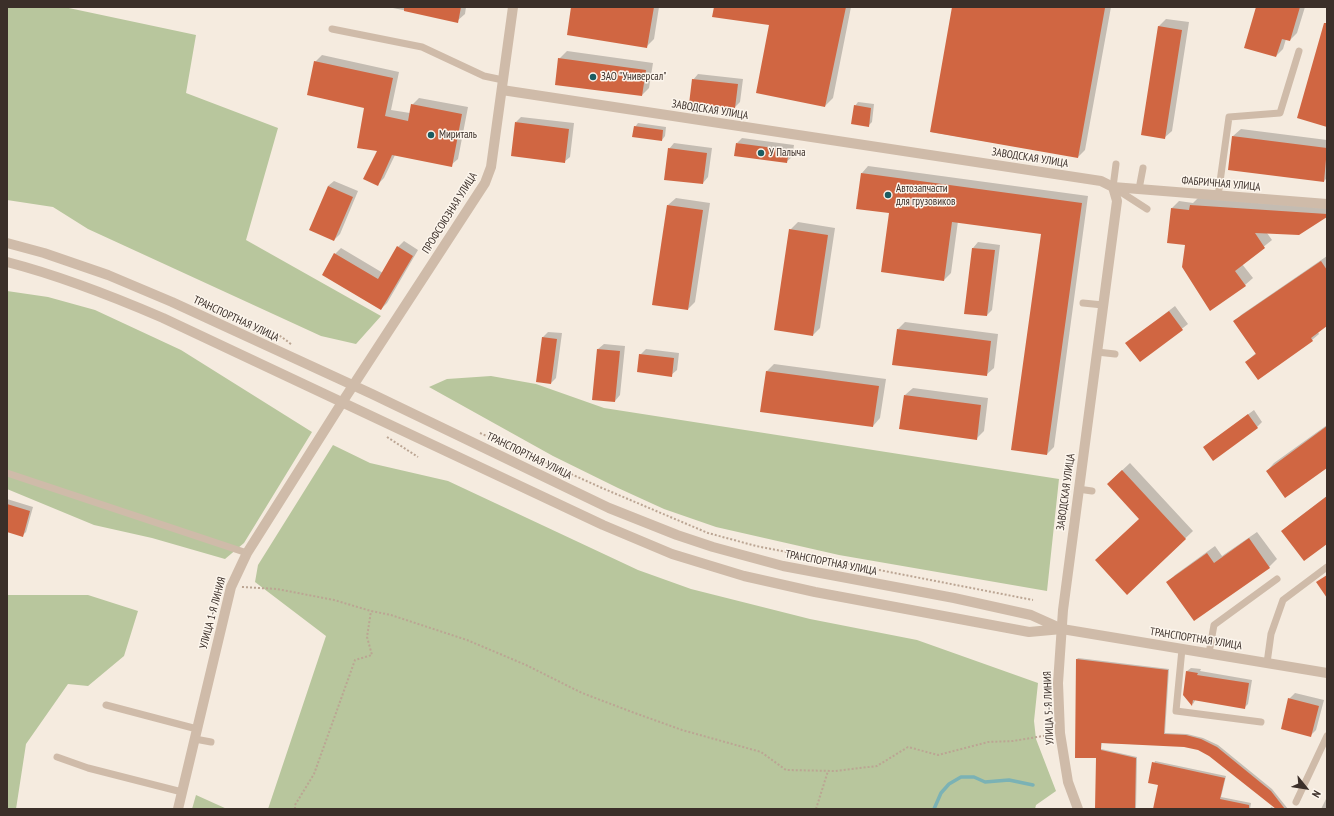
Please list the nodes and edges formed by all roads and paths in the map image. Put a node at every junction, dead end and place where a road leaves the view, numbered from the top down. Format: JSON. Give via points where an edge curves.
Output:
{"nodes":[{"id":1,"x":513,"y":7,"type":"edge"},
{"id":2,"x":332,"y":29,"type":"dead end"},
{"id":3,"x":1299,"y":51,"type":"dead end"},
{"id":4,"x":503,"y":80,"type":"junction"},
{"id":5,"x":502,"y":90,"type":"junction"},
{"id":6,"x":1116,"y":164,"type":"dead end"},
{"id":7,"x":1142,"y":168,"type":"dead end"},
{"id":8,"x":1113,"y":187,"type":"junction"},
{"id":9,"x":1139,"y":189,"type":"junction"},
{"id":10,"x":1218,"y":196,"type":"junction"},
{"id":11,"x":1327,"y":204,"type":"edge"},
{"id":12,"x":1147,"y":209,"type":"dead end"},
{"id":13,"x":7,"y":243,"type":"edge"},
{"id":14,"x":7,"y":262,"type":"edge"},
{"id":15,"x":1083,"y":303,"type":"dead end"},
{"id":16,"x":1103,"y":305,"type":"junction"},
{"id":17,"x":1097,"y":352,"type":"junction"},
{"id":18,"x":1115,"y":354,"type":"dead end"},
{"id":19,"x":353,"y":386,"type":"junction"},
{"id":20,"x":343,"y":401,"type":"junction"},
{"id":21,"x":477,"y":431,"type":"dead end"},
{"id":22,"x":385,"y":436,"type":"dead end"},
{"id":23,"x":418,"y":457,"type":"dead end"},
{"id":24,"x":7,"y":473,"type":"edge"},
{"id":25,"x":1078,"y":489,"type":"junction"},
{"id":26,"x":1092,"y":491,"type":"dead end"},
{"id":27,"x":247,"y":553,"type":"junction"},
{"id":28,"x":1327,"y":567,"type":"edge"},
{"id":29,"x":1277,"y":580,"type":"dead end"},
{"id":30,"x":231,"y":587,"type":"junction"},
{"id":31,"x":1033,"y":600,"type":"dead end"},
{"id":32,"x":371,"y":611,"type":"junction"},
{"id":33,"x":1062,"y":629,"type":"junction"},
{"id":34,"x":1182,"y":649,"type":"junction"},
{"id":35,"x":1209,"y":653,"type":"junction"},
{"id":36,"x":1266,"y":663,"type":"junction"},
{"id":37,"x":1327,"y":672,"type":"edge"},
{"id":38,"x":106,"y":705,"type":"dead end"},
{"id":39,"x":1261,"y":722,"type":"dead end"},
{"id":40,"x":1060,"y":733,"type":"junction"},
{"id":41,"x":196,"y":734,"type":"junction"},
{"id":42,"x":1327,"y":736,"type":"edge"},
{"id":43,"x":211,"y":742,"type":"dead end"},
{"id":44,"x":57,"y":757,"type":"dead end"},
{"id":45,"x":828,"y":771,"type":"junction"},
{"id":46,"x":182,"y":792,"type":"junction"},
{"id":47,"x":1296,"y":802,"type":"dead end"},
{"id":48,"x":178,"y":809,"type":"edge"},
{"id":49,"x":294,"y":809,"type":"edge"},
{"id":50,"x":816,"y":809,"type":"edge"},
{"id":51,"x":1078,"y":809,"type":"edge"}],
"edges":[{"from":1,"to":4,"type":"street","name":"ПРОФСОЮЗНАЯ УЛИЦА"},
{"from":2,"to":4,"type":"lane","via":[[422,47],[484,76]]},
{"from":3,"to":10,"type":"lane","via":[[1280,113],[1229,117]]},
{"from":4,"to":5,"type":"street","name":"ПРОФСОЮЗНАЯ УЛИЦА"},
{"from":5,"to":8,"type":"street","name":"ЗАВОДСКАЯ УЛИЦА","via":[[1101,181]]},
{"from":5,"to":19,"type":"street","name":"ПРОФСОЮЗНАЯ УЛИЦА","via":[[491,167],[485,183]]},
{"from":6,"to":8,"type":"lane"},
{"from":7,"to":9,"type":"lane"},
{"from":8,"to":9,"type":"street","name":"ФАБРИЧНАЯ УЛИЦА"},
{"from":8,"to":12,"type":"lane"},
{"from":8,"to":16,"type":"street","name":"ЗАВОДСКАЯ УЛИЦА","via":[[1117,201]]},
{"from":9,"to":10,"type":"street","name":"ФАБРИЧНАЯ УЛИЦА"},
{"from":10,"to":11,"type":"street","name":"ФАБРИЧНАЯ УЛИЦА"},
{"from":13,"to":19,"type":"street","name":"ТРАНСПОРТНАЯ УЛИЦА","via":[[108,275]]},
{"from":14,"to":20,"type":"street","name":"ТРАНСПОРТНАЯ УЛИЦА","via":[[39,270],[104,293]]},
{"from":15,"to":16,"type":"lane"},
{"from":16,"to":17,"type":"street","name":"ЗАВОДСКАЯ УЛИЦА"},
{"from":17,"to":18,"type":"lane"},
{"from":17,"to":25,"type":"street","name":"ЗАВОДСКАЯ УЛИЦА"},
{"from":19,"to":20,"type":"street","name":"ПРОФСОЮЗНАЯ УЛИЦА"},
{"from":19,"to":33,"type":"street","name":"ТРАНСПОРТНАЯ УЛИЦА","via":[[609,508],[677,535],[783,566],[1031,615]]},
{"from":20,"to":27,"type":"street","name":"УЛИЦА 1-Я ЛИНИЯ"},
{"from":20,"to":33,"type":"street","name":"ТРАНСПОРТНАЯ УЛИЦА","via":[[603,525],[708,566],[793,587],[1028,632]]},
{"from":21,"to":31,"type":"path","via":[[708,533],[756,546]]},
{"from":22,"to":23,"type":"path"},
{"from":24,"to":27,"type":"lane"},
{"from":25,"to":26,"type":"lane"},
{"from":25,"to":33,"type":"street","name":"ЗАВОДСКАЯ УЛИЦА"},
{"from":27,"to":30,"type":"street","name":"УЛИЦА 1-Я ЛИНИЯ"},
{"from":28,"to":36,"type":"lane","via":[[1283,600],[1271,634]]},
{"from":29,"to":35,"type":"lane","via":[[1214,625]]},
{"from":30,"to":32,"type":"path","via":[[276,589],[334,600]]},
{"from":30,"to":41,"type":"street","name":"УЛИЦА 1-Я ЛИНИЯ"},
{"from":32,"to":45,"type":"path","via":[[467,640],[582,693],[632,712],[682,730],[761,752],[786,770]]},
{"from":32,"to":49,"type":"path","via":[[367,637],[372,655],[355,660],[314,774]]},
{"from":33,"to":34,"type":"street","name":"ТРАНСПОРТНАЯ УЛИЦА"},
{"from":33,"to":40,"type":"street","name":"УЛИЦА 5-Я ЛИНИЯ","via":[[1058,683]]},
{"from":34,"to":35,"type":"street","name":"ТРАНСПОРТНАЯ УЛИЦА"},
{"from":34,"to":39,"type":"lane","via":[[1176,712]]},
{"from":35,"to":36,"type":"street","name":"ТРАНСПОРТНАЯ УЛИЦА"},
{"from":36,"to":37,"type":"street","name":"ТРАНСПОРТНАЯ УЛИЦА"},
{"from":38,"to":41,"type":"lane"},
{"from":40,"to":45,"type":"path","via":[[988,742],[938,754],[908,747],[877,766]]},
{"from":40,"to":51,"type":"street","name":"УЛИЦА 5-Я ЛИНИЯ","via":[[1068,782]]},
{"from":41,"to":43,"type":"lane"},
{"from":41,"to":46,"type":"street","name":"УЛИЦА 1-Я ЛИНИЯ"},
{"from":42,"to":47,"type":"lane"},
{"from":44,"to":46,"type":"lane","via":[[88,768]]},
{"from":45,"to":50,"type":"path"},
{"from":46,"to":48,"type":"street","name":"УЛИЦА 1-Я ЛИНИЯ"}]}
